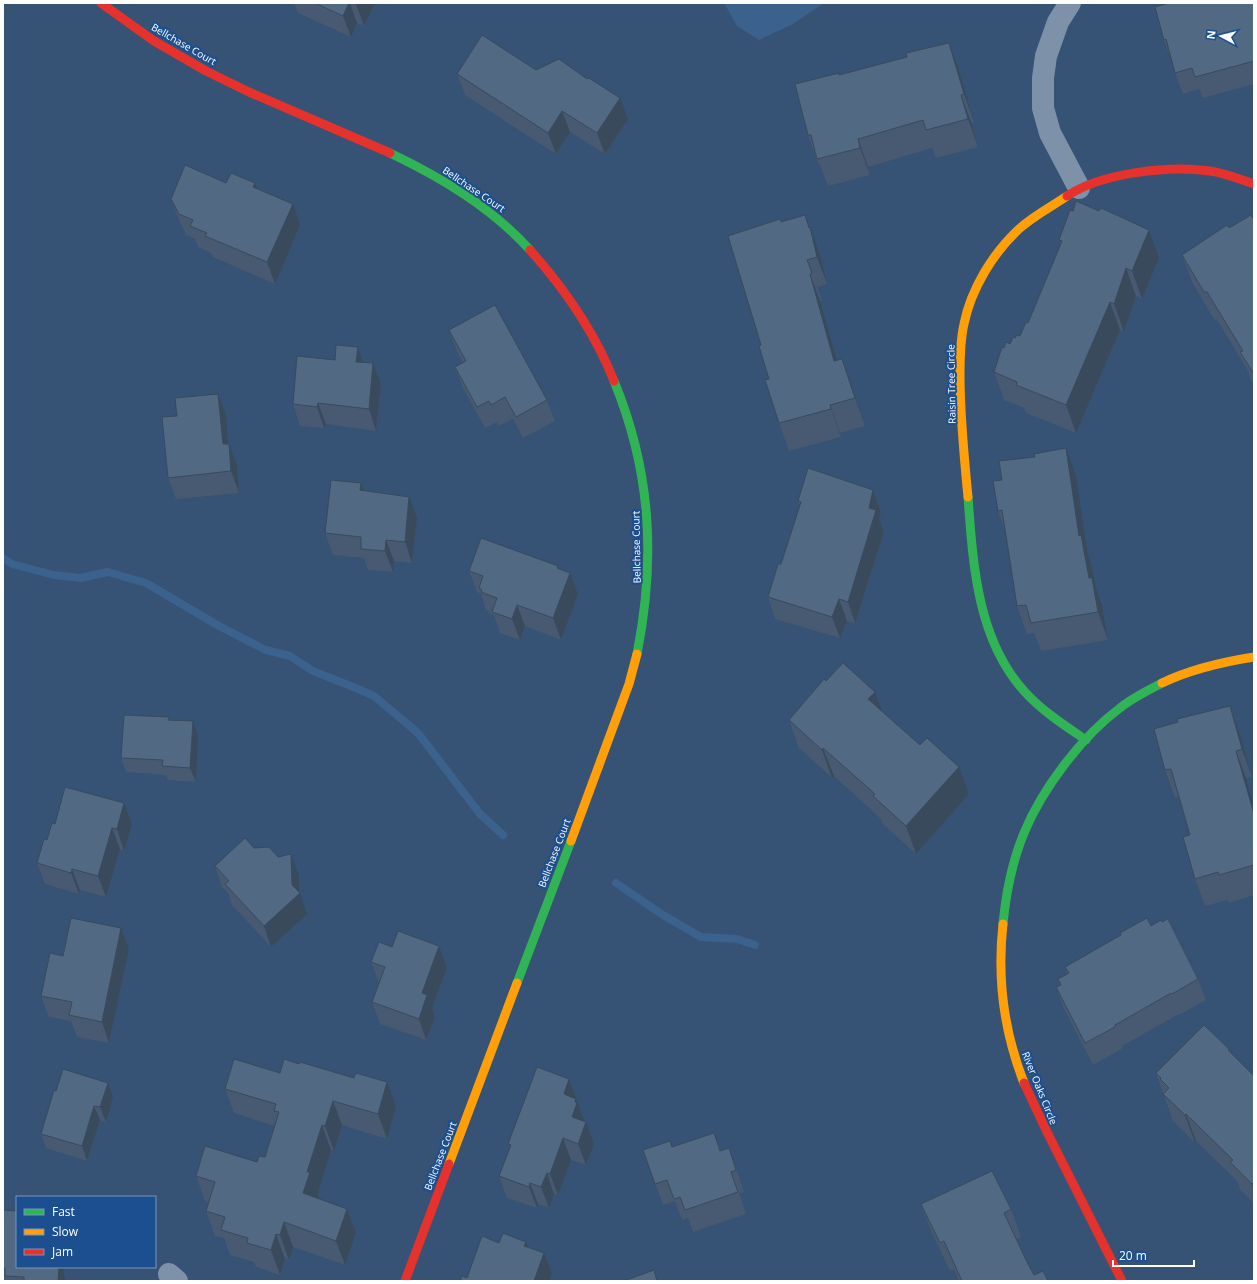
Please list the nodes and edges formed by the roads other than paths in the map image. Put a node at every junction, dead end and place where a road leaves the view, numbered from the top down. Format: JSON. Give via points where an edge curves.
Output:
{"nodes":[{"id":1,"x":101,"y":3,"type":"edge"},
{"id":2,"x":1070,"y":3,"type":"edge"},
{"id":3,"x":1254,"y":184,"type":"edge"},
{"id":4,"x":1079,"y":188,"type":"junction"},
{"id":5,"x":1254,"y":657,"type":"edge"},
{"id":6,"x":1086,"y":740,"type":"junction"},
{"id":7,"x":405,"y":1281,"type":"edge"},
{"id":8,"x":1122,"y":1281,"type":"edge"}],
"edges":[{"from":1,"to":7,"type":"street","name":"Bellchase Court","via":[[162,46],[233,84],[422,168],[498,217],[525,244],[587,326],[611,372],[629,419],[641,467],[648,518],[648,580],[643,625],[634,668]]},
{"from":2,"to":4,"type":"street","via":[[1058,22],[1046,56],[1044,108],[1050,133]]},
{"from":3,"to":4,"type":"street","name":"Raisin Tree Circle","via":[[1213,171],[1177,170],[1145,171]]},
{"from":4,"to":6,"type":"street","name":"Raisin Tree Circle","via":[[1019,229],[996,256],[981,281],[966,312],[961,341],[960,403],[972,554],[988,627],[997,651],[1021,689],[1040,707]]},
{"from":5,"to":6,"type":"street","name":"River Oaks Circle","via":[[1197,668],[1159,684],[1113,713]]},
{"from":6,"to":8,"type":"street","name":"River Oaks Circle","via":[[1060,770],[1041,799],[1022,837],[1004,909],[1001,945],[1002,997],[1017,1064],[1035,1110]]}]}
